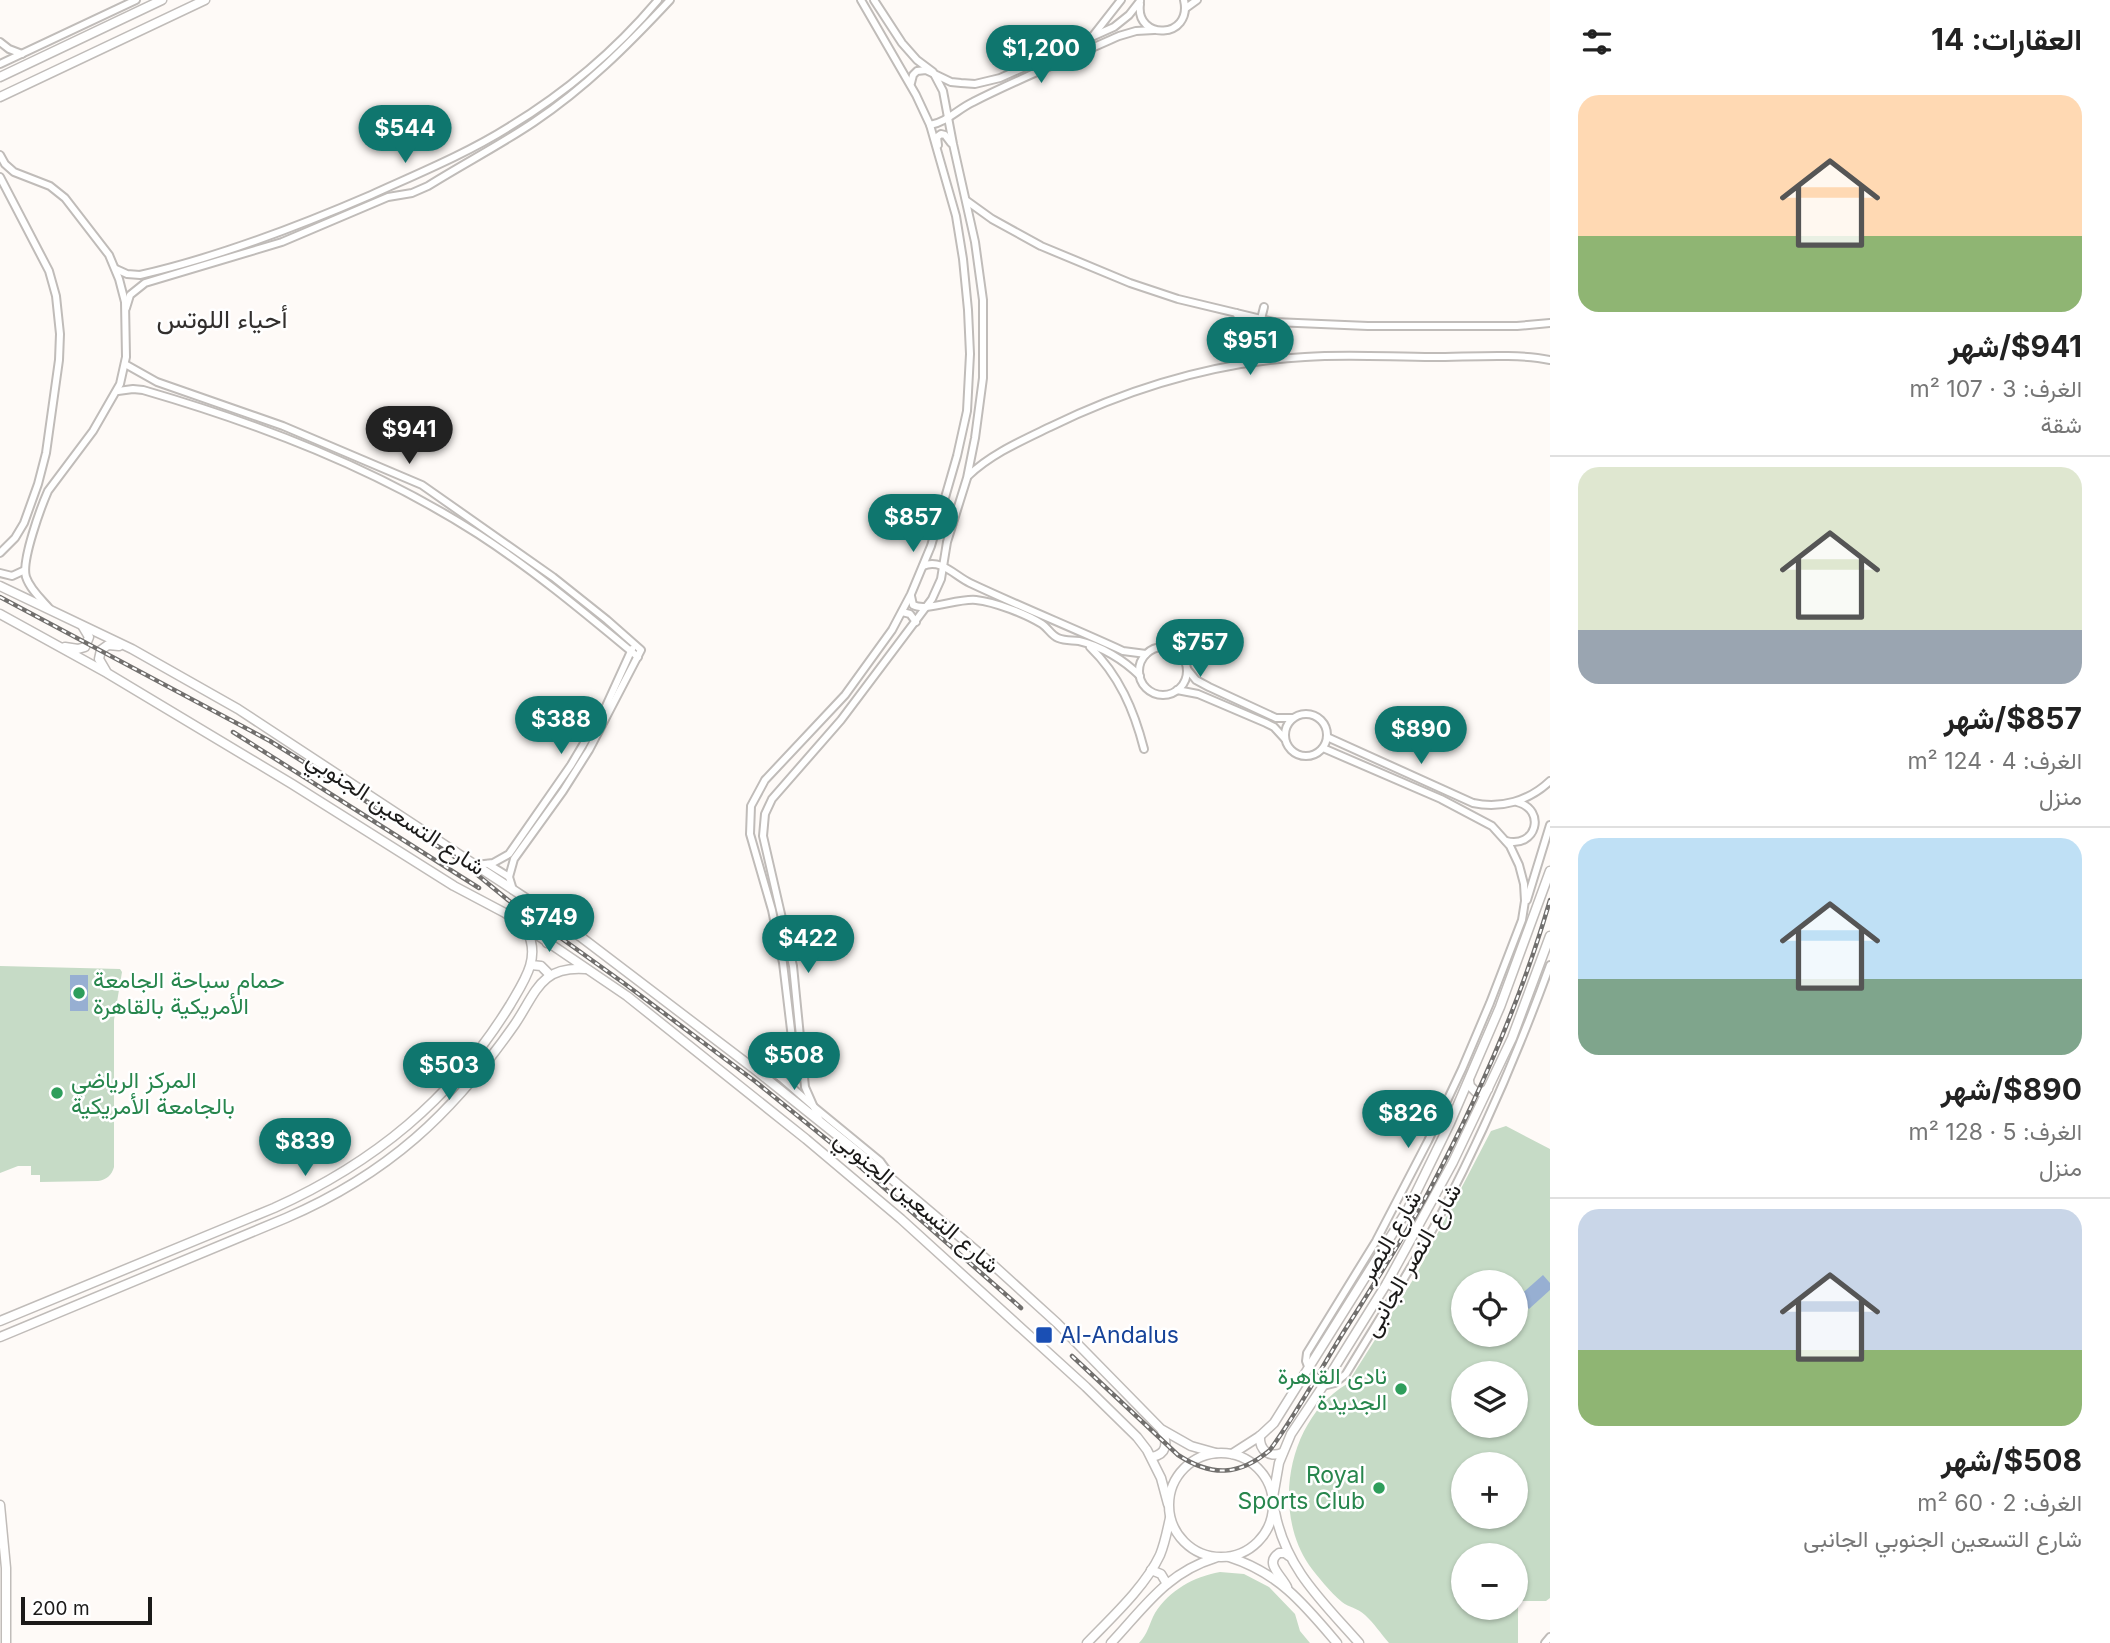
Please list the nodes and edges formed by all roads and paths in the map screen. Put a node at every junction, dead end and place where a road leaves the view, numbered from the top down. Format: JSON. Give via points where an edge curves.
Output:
{"nodes":[{"id":1,"x":136,"y":0,"type":"edge"},
{"id":2,"x":162,"y":0,"type":"edge"},
{"id":3,"x":205,"y":0,"type":"edge"},
{"id":4,"x":658,"y":0,"type":"edge"},
{"id":5,"x":670,"y":0,"type":"edge"},
{"id":6,"x":861,"y":0,"type":"edge"},
{"id":7,"x":874,"y":0,"type":"edge"},
{"id":8,"x":1121,"y":0,"type":"edge"},
{"id":9,"x":1140,"y":0,"type":"edge"},
{"id":10,"x":1197,"y":0,"type":"edge"},
{"id":11,"x":1185,"y":4,"type":"edge"},
{"id":12,"x":1124,"y":20,"type":"junction"},
{"id":13,"x":1154,"y":30,"type":"junction"},
{"id":14,"x":1130,"y":32,"type":"junction"},
{"id":15,"x":1090,"y":38,"type":"junction"},
{"id":16,"x":0,"y":42,"type":"edge"},
{"id":17,"x":22,"y":54,"type":"junction"},
{"id":18,"x":912,"y":55,"type":"junction"},
{"id":19,"x":0,"y":64,"type":"edge"},
{"id":20,"x":905,"y":64,"type":"junction"},
{"id":21,"x":933,"y":72,"type":"junction"},
{"id":22,"x":0,"y":77,"type":"edge"},
{"id":23,"x":1000,"y":78,"type":"junction"},
{"id":24,"x":911,"y":83,"type":"junction"},
{"id":25,"x":1004,"y":87,"type":"junction"},
{"id":26,"x":0,"y":97,"type":"edge"},
{"id":27,"x":949,"y":118,"type":"junction"},
{"id":28,"x":930,"y":125,"type":"junction"},
{"id":29,"x":953,"y":144,"type":"junction"},
{"id":30,"x":938,"y":153,"type":"junction"},
{"id":31,"x":0,"y":155,"type":"edge"},
{"id":32,"x":432,"y":167,"type":"junction"},
{"id":33,"x":0,"y":177,"type":"edge"},
{"id":34,"x":404,"y":180,"type":"junction"},
{"id":35,"x":438,"y":180,"type":"junction"},
{"id":36,"x":402,"y":193,"type":"junction"},
{"id":37,"x":967,"y":201,"type":"junction"},
{"id":38,"x":116,"y":270,"type":"junction"},
{"id":39,"x":126,"y":307,"type":"junction"},
{"id":40,"x":1264,"y":307,"type":"dead end"},
{"id":41,"x":1236,"y":313,"type":"junction"},
{"id":42,"x":1450,"y":315,"type":"dead end"},
{"id":43,"x":1261,"y":319,"type":"junction"},
{"id":44,"x":1274,"y":322,"type":"junction"},
{"id":45,"x":1550,"y":323,"type":"edge"},
{"id":46,"x":1451,"y":326,"type":"junction"},
{"id":47,"x":1537,"y":326,"type":"junction"},
{"id":48,"x":1550,"y":330,"type":"edge"},
{"id":49,"x":1550,"y":352,"type":"edge"},
{"id":50,"x":1540,"y":358,"type":"junction"},
{"id":51,"x":1276,"y":359,"type":"junction"},
{"id":52,"x":1550,"y":360,"type":"edge"},
{"id":53,"x":125,"y":364,"type":"junction"},
{"id":54,"x":1233,"y":365,"type":"junction"},
{"id":55,"x":118,"y":391,"type":"junction"},
{"id":56,"x":967,"y":478,"type":"junction"},
{"id":57,"x":931,"y":546,"type":"junction"},
{"id":58,"x":944,"y":551,"type":"junction"},
{"id":59,"x":0,"y":553,"type":"edge"},
{"id":60,"x":923,"y":566,"type":"junction"},
{"id":61,"x":943,"y":566,"type":"junction"},
{"id":62,"x":25,"y":570,"type":"junction"},
{"id":63,"x":0,"y":573,"type":"edge"},
{"id":64,"x":550,"y":580,"type":"junction"},
{"id":65,"x":0,"y":586,"type":"edge"},
{"id":66,"x":911,"y":594,"type":"junction"},
{"id":67,"x":927,"y":607,"type":"junction"},
{"id":68,"x":49,"y":608,"type":"junction"},
{"id":69,"x":901,"y":612,"type":"junction"},
{"id":70,"x":0,"y":614,"type":"edge"},
{"id":71,"x":916,"y":622,"type":"junction"},
{"id":72,"x":80,"y":624,"type":"junction"},
{"id":73,"x":1086,"y":643,"type":"junction"},
{"id":74,"x":59,"y":646,"type":"junction"},
{"id":75,"x":633,"y":648,"type":"junction"},
{"id":76,"x":132,"y":649,"type":"junction"},
{"id":77,"x":1146,"y":654,"type":"junction"},
{"id":78,"x":1187,"y":668,"type":"junction"},
{"id":79,"x":107,"y":673,"type":"junction"},
{"id":80,"x":1140,"y":676,"type":"junction"},
{"id":81,"x":1177,"y":690,"type":"junction"},
{"id":82,"x":1293,"y":718,"type":"junction"},
{"id":83,"x":1328,"y":737,"type":"junction"},
{"id":84,"x":1285,"y":740,"type":"junction"},
{"id":85,"x":1323,"y":748,"type":"junction"},
{"id":86,"x":1144,"y":749,"type":"dead end"},
{"id":87,"x":1550,"y":781,"type":"edge"},
{"id":88,"x":1515,"y":802,"type":"junction"},
{"id":89,"x":1550,"y":825,"type":"edge"},
{"id":90,"x":1506,"y":840,"type":"junction"},
{"id":91,"x":488,"y":864,"type":"junction"},
{"id":92,"x":476,"y":865,"type":"junction"},
{"id":93,"x":770,"y":865,"type":"junction"},
{"id":94,"x":760,"y":868,"type":"junction"},
{"id":95,"x":1550,"y":871,"type":"edge"},
{"id":96,"x":509,"y":877,"type":"junction"},
{"id":97,"x":513,"y":891,"type":"junction"},
{"id":98,"x":1524,"y":909,"type":"junction"},
{"id":99,"x":1522,"y":919,"type":"junction"},
{"id":100,"x":562,"y":922,"type":"junction"},
{"id":101,"x":1532,"y":924,"type":"junction"},
{"id":102,"x":526,"y":928,"type":"junction"},
{"id":103,"x":1550,"y":939,"type":"edge"},
{"id":104,"x":547,"y":943,"type":"junction"},
{"id":105,"x":531,"y":965,"type":"junction"},
{"id":106,"x":1550,"y":965,"type":"edge"},
{"id":107,"x":589,"y":970,"type":"junction"},
{"id":108,"x":550,"y":975,"type":"junction"},
{"id":109,"x":1490,"y":1003,"type":"junction"},
{"id":110,"x":1500,"y":1007,"type":"junction"},
{"id":111,"x":1511,"y":1038,"type":"junction"},
{"id":112,"x":1520,"y":1042,"type":"junction"},
{"id":113,"x":753,"y":1068,"type":"junction"},
{"id":114,"x":790,"y":1071,"type":"junction"},
{"id":115,"x":804,"y":1074,"type":"junction"},
{"id":116,"x":780,"y":1077,"type":"junction"},
{"id":117,"x":1469,"y":1081,"type":"junction"},
{"id":118,"x":448,"y":1088,"type":"junction"},
{"id":119,"x":1488,"y":1089,"type":"junction"},
{"id":120,"x":459,"y":1097,"type":"junction"},
{"id":121,"x":813,"y":1106,"type":"junction"},
{"id":122,"x":429,"y":1107,"type":"junction"},
{"id":123,"x":437,"y":1119,"type":"junction"},
{"id":124,"x":821,"y":1123,"type":"junction"},
{"id":125,"x":1450,"y":1123,"type":"junction"},
{"id":126,"x":1469,"y":1130,"type":"junction"},
{"id":127,"x":894,"y":1181,"type":"junction"},
{"id":128,"x":1374,"y":1245,"type":"junction"},
{"id":129,"x":1382,"y":1251,"type":"junction"},
{"id":130,"x":1387,"y":1283,"type":"junction"},
{"id":131,"x":1398,"y":1289,"type":"junction"},
{"id":132,"x":0,"y":1321,"type":"edge"},
{"id":133,"x":0,"y":1337,"type":"edge"},
{"id":134,"x":1308,"y":1369,"type":"junction"},
{"id":135,"x":1323,"y":1387,"type":"junction"},
{"id":136,"x":1161,"y":1429,"type":"junction"},
{"id":137,"x":1260,"y":1436,"type":"junction"},
{"id":138,"x":1282,"y":1452,"type":"junction"},
{"id":139,"x":1216,"y":1453,"type":"junction"},
{"id":140,"x":1232,"y":1454,"type":"junction"},
{"id":141,"x":1152,"y":1457,"type":"junction"},
{"id":142,"x":1273,"y":1501,"type":"junction"},
{"id":143,"x":1168,"y":1504,"type":"junction"},
{"id":144,"x":0,"y":1505,"type":"edge"},
{"id":145,"x":1170,"y":1518,"type":"junction"},
{"id":146,"x":1289,"y":1556,"type":"junction"},
{"id":147,"x":1218,"y":1557,"type":"junction"},
{"id":148,"x":1228,"y":1557,"type":"junction"},
{"id":149,"x":1151,"y":1570,"type":"junction"},
{"id":150,"x":1167,"y":1584,"type":"junction"},
{"id":151,"x":1288,"y":1589,"type":"junction"},
{"id":152,"x":1550,"y":1637,"type":"edge"},
{"id":153,"x":6,"y":1643,"type":"edge"},
{"id":154,"x":1087,"y":1643,"type":"edge"},
{"id":155,"x":1111,"y":1643,"type":"edge"},
{"id":156,"x":1337,"y":1643,"type":"edge"},
{"id":157,"x":1359,"y":1643,"type":"edge"},
{"id":158,"x":1545,"y":1643,"type":"edge"}],
"edges":[{"from":1,"to":17,"type":"street"},
{"from":2,"to":22,"type":"main road"},
{"from":3,"to":26,"type":"main road"},
{"from":4,"to":32,"type":"street","via":[[565,89],[510,127]]},
{"from":5,"to":35,"type":"street","via":[[584,86],[533,123]]},
{"from":6,"to":20,"type":"street"},
{"from":7,"to":18,"type":"street"},
{"from":8,"to":15,"type":"street"},
{"from":9,"to":12,"type":"street"},
{"from":9,"to":13,"type":"street","via":[[1141,18]]},
{"from":10,"to":11,"type":"street"},
{"from":11,"to":13,"type":"street","via":[[1181,22],[1165,31]]},
{"from":12,"to":14,"type":"street"},
{"from":12,"to":15,"type":"street"},
{"from":13,"to":14,"type":"street"},
{"from":14,"to":25,"type":"street"},
{"from":15,"to":23,"type":"street"},
{"from":16,"to":17,"type":"street"},
{"from":17,"to":19,"type":"street"},
{"from":18,"to":20,"type":"street"},
{"from":18,"to":21,"type":"street"},
{"from":20,"to":24,"type":"street"},
{"from":21,"to":23,"type":"street","via":[[961,83]]},
{"from":21,"to":24,"type":"street","via":[[917,71]]},
{"from":21,"to":27,"type":"street"},
{"from":23,"to":25,"type":"street"},
{"from":24,"to":28,"type":"street"},
{"from":25,"to":27,"type":"street"},
{"from":27,"to":28,"type":"street"},
{"from":27,"to":29,"type":"street"},
{"from":28,"to":30,"type":"street"},
{"from":29,"to":30,"type":"street","via":[[939,135]]},
{"from":29,"to":37,"type":"street"},
{"from":30,"to":57,"type":"street","via":[[963,259],[970,354],[967,411]]},
{"from":31,"to":38,"type":"street","via":[[13,172],[50,186],[65,198]]},
{"from":32,"to":34,"type":"street"},
{"from":32,"to":35,"type":"street"},
{"from":33,"to":59,"type":"street","via":[[49,271],[60,334],[38,484],[24,523]]},
{"from":34,"to":36,"type":"street"},
{"from":34,"to":38,"type":"street","via":[[304,222],[192,261],[140,275]]},
{"from":35,"to":36,"type":"street","via":[[418,191]]},
{"from":36,"to":39,"type":"street","via":[[282,242],[145,283],[130,295]]},
{"from":37,"to":41,"type":"street","via":[[1041,246],[1105,273],[1178,299]]},
{"from":37,"to":56,"type":"street","via":[[984,318],[981,397]]},
{"from":38,"to":39,"type":"street"},
{"from":39,"to":53,"type":"street"},
{"from":40,"to":43,"type":"street"},
{"from":41,"to":43,"type":"street"},
{"from":41,"to":54,"type":"street","via":[[1245,340]]},
{"from":42,"to":46,"type":"street"},
{"from":43,"to":44,"type":"street"},
{"from":44,"to":46,"type":"street"},
{"from":44,"to":51,"type":"street","via":[[1264,338],[1267,351]]},
{"from":45,"to":47,"type":"street"},
{"from":46,"to":47,"type":"street"},
{"from":47,"to":48,"type":"street"},
{"from":49,"to":50,"type":"street"},
{"from":50,"to":51,"type":"street"},
{"from":50,"to":52,"type":"street"},
{"from":51,"to":54,"type":"street"},
{"from":53,"to":55,"type":"street"},
{"from":53,"to":64,"type":"street","via":[[157,382],[283,426],[422,485]]},
{"from":54,"to":56,"type":"street","via":[[1186,375],[1098,406],[1000,452]]},
{"from":55,"to":62,"type":"street","via":[[48,491]]},
{"from":55,"to":64,"type":"street","via":[[143,390],[218,413],[350,465],[419,500]]},
{"from":56,"to":58,"type":"street"},
{"from":57,"to":58,"type":"street"},
{"from":57,"to":60,"type":"street"},
{"from":58,"to":61,"type":"street"},
{"from":60,"to":61,"type":"street"},
{"from":60,"to":66,"type":"street"},
{"from":61,"to":67,"type":"street"},
{"from":61,"to":77,"type":"street","via":[[967,582],[1123,651]]},
{"from":62,"to":63,"type":"street","via":[[12,576]]},
{"from":62,"to":68,"type":"street"},
{"from":64,"to":75,"type":"street"},
{"from":65,"to":68,"type":"main road","name":"شارع التسعين الجنوبي"},
{"from":66,"to":67,"type":"street","via":[[914,604]]},
{"from":66,"to":69,"type":"street"},
{"from":67,"to":71,"type":"street"},
{"from":67,"to":73,"type":"street","via":[[962,599],[985,601],[1040,623],[1059,639]]},
{"from":68,"to":72,"type":"main road","name":"شارع التسعين الجنوبي"},
{"from":69,"to":71,"type":"street"},
{"from":69,"to":94,"type":"street","via":[[845,695],[765,780],[756,796],[750,834]]},
{"from":70,"to":74,"type":"main road","name":"شارع التسعين الجنوبي"},
{"from":71,"to":93,"type":"street","via":[[769,804],[762,831]]},
{"from":72,"to":74,"type":"main road","via":[[88,635],[85,647]]},
{"from":72,"to":76,"type":"main road","name":"شارع التسعين الجنوبي"},
{"from":73,"to":80,"type":"street"},
{"from":73,"to":86,"type":"street","via":[[1121,686]]},
{"from":74,"to":79,"type":"main road","name":"شارع التسعين الجنوبي"},
{"from":75,"to":91,"type":"street","via":[[606,706],[557,786],[509,854]]},
{"from":75,"to":96,"type":"street","via":[[640,650],[638,657],[589,750],[514,859]]},
{"from":76,"to":79,"type":"main road","via":[[103,648],[99,659]]},
{"from":76,"to":92,"type":"main road","name":"شارع التسعين الجنوبي","via":[[238,709]]},
{"from":77,"to":78,"type":"street","via":[[1159,648],[1173,649]]},
{"from":77,"to":80,"type":"street"},
{"from":78,"to":81,"type":"street"},
{"from":78,"to":82,"type":"street","via":[[1209,687],[1271,716]]},
{"from":79,"to":102,"type":"main road","name":"شارع التسعين الجنوبي"},
{"from":80,"to":81,"type":"street","via":[[1143,685],[1155,693]]},
{"from":81,"to":84,"type":"street","via":[[1198,694],[1274,727]]},
{"from":82,"to":83,"type":"street","via":[[1315,716],[1325,725]]},
{"from":82,"to":84,"type":"street"},
{"from":83,"to":85,"type":"street"},
{"from":83,"to":88,"type":"street","via":[[1466,802]]},
{"from":84,"to":85,"type":"street","via":[[1302,756],[1315,755]]},
{"from":85,"to":90,"type":"street","via":[[1483,820]]},
{"from":87,"to":88,"type":"street"},
{"from":88,"to":90,"type":"street","via":[[1530,809],[1534,825],[1525,839]]},
{"from":89,"to":98,"type":"street"},
{"from":90,"to":98,"type":"street","via":[[1523,877]]},
{"from":91,"to":92,"type":"street"},
{"from":91,"to":96,"type":"street"},
{"from":92,"to":97,"type":"main road","name":"شارع التسعين الجنوبي"},
{"from":93,"to":94,"type":"street"},
{"from":93,"to":115,"type":"street","via":[[793,966]]},
{"from":94,"to":114,"type":"street","via":[[783,962],[794,1055]]},
{"from":95,"to":101,"type":"main road","name":"شارع النصر"},
{"from":96,"to":97,"type":"street"},
{"from":97,"to":100,"type":"main road","name":"شارع التسعين الجنوبي"},
{"from":98,"to":99,"type":"street","name":"شارع النصر الجانبى"},
{"from":99,"to":101,"type":"main road"},
{"from":99,"to":109,"type":"street","name":"شارع النصر الجانبى"},
{"from":100,"to":104,"type":"main road"},
{"from":100,"to":113,"type":"main road","name":"شارع التسعين الجنوبي"},
{"from":101,"to":110,"type":"main road","name":"شارع النصر"},
{"from":102,"to":104,"type":"main road","name":"شارع التسعين الجنوبي"},
{"from":102,"to":105,"type":"main road","via":[[533,948]]},
{"from":103,"to":111,"type":"main road","name":"شارع النصر"},
{"from":104,"to":107,"type":"main road","name":"شارع التسعين الجنوبي"},
{"from":105,"to":108,"type":"main road","via":[[541,966]]},
{"from":105,"to":118,"type":"main road","via":[[497,1025]]},
{"from":106,"to":112,"type":"street","name":"شارع النصر الجانبى"},
{"from":107,"to":108,"type":"main road"},
{"from":107,"to":141,"type":"main road","name":"شارع التسعين الجنوبي","via":[[700,1054],[901,1219],[1086,1387]]},
{"from":108,"to":120,"type":"main road","via":[[534,990],[502,1042]]},
{"from":109,"to":110,"type":"main road"},
{"from":109,"to":128,"type":"street","name":"شارع النصر الجانبى","via":[[1437,1124]]},
{"from":110,"to":117,"type":"main road","name":"شارع النصر"},
{"from":111,"to":112,"type":"main road"},
{"from":111,"to":119,"type":"main road","name":"شارع النصر"},
{"from":112,"to":131,"type":"street","name":"شارع النصر الجانبى","via":[[1464,1167]]},
{"from":113,"to":116,"type":"street"},
{"from":113,"to":124,"type":"main road","name":"شارع التسعين الجنوبي"},
{"from":114,"to":115,"type":"street","via":[[794,1079]]},
{"from":114,"to":116,"type":"street"},
{"from":115,"to":121,"type":"street"},
{"from":116,"to":121,"type":"street"},
{"from":117,"to":119,"type":"main road","via":[[1476,1091]]},
{"from":117,"to":125,"type":"main road","name":"شارع النصر"},
{"from":118,"to":120,"type":"main road","via":[[450,1096]]},
{"from":118,"to":122,"type":"main road"},
{"from":119,"to":126,"type":"main road","name":"شارع النصر"},
{"from":120,"to":123,"type":"main road"},
{"from":121,"to":124,"type":"street"},
{"from":121,"to":127,"type":"street","via":[[880,1161]]},
{"from":122,"to":123,"type":"main road","via":[[437,1110]]},
{"from":122,"to":132,"type":"main road","via":[[378,1150],[316,1189]]},
{"from":123,"to":133,"type":"main road","via":[[385,1163],[315,1205]]},
{"from":124,"to":127,"type":"main road","name":"شارع التسعين الجنوبي"},
{"from":125,"to":126,"type":"main road","via":[[1462,1121]]},
{"from":125,"to":129,"type":"main road","name":"شارع النصر"},
{"from":126,"to":130,"type":"main road","name":"شارع النصر"},
{"from":127,"to":136,"type":"main road","name":"شارع التسعين الجنوبي","via":[[1057,1323]]},
{"from":128,"to":129,"type":"main road"},
{"from":128,"to":134,"type":"street","name":"شارع النصر الجانبى","via":[[1307,1353]]},
{"from":129,"to":134,"type":"main road","name":"شارع النصر"},
{"from":130,"to":131,"type":"main road"},
{"from":130,"to":135,"type":"main road","name":"شارع النصر"},
{"from":131,"to":135,"type":"street","name":"شارع النصر الجانبى","via":[[1346,1374]]},
{"from":134,"to":137,"type":"main road","name":"شارع النصر","via":[[1274,1423]]},
{"from":135,"to":138,"type":"main road","name":"شارع النصر"},
{"from":136,"to":139,"type":"main road","name":"شارع التسعين الجنوبي","via":[[1191,1446]]},
{"from":136,"to":141,"type":"main road","via":[[1166,1448]]},
{"from":137,"to":138,"type":"main road","via":[[1265,1452]]},
{"from":137,"to":140,"type":"main road","name":"شارع النصر"},
{"from":138,"to":142,"type":"main road","name":"شارع النصر"},
{"from":139,"to":140,"type":"main road"},
{"from":139,"to":143,"type":"main road","via":[[1183,1468]]},
{"from":140,"to":142,"type":"main road","via":[[1256,1466],[1270,1485]]},
{"from":141,"to":143,"type":"main road","name":"شارع التسعين الجنوبي"},
{"from":142,"to":146,"type":"main road"},
{"from":142,"to":148,"type":"main road","via":[[1263,1536],[1249,1549]]},
{"from":143,"to":145,"type":"main road"},
{"from":144,"to":153,"type":"main road"},
{"from":145,"to":147,"type":"main road","via":[[1186,1545]]},
{"from":145,"to":149,"type":"main road","via":[[1163,1548]]},
{"from":146,"to":151,"type":"main road","via":[[1279,1553],[1272,1562]]},
{"from":146,"to":157,"type":"main road","via":[[1304,1581]]},
{"from":147,"to":148,"type":"main road"},
{"from":147,"to":150,"type":"main road","via":[[1187,1569]]},
{"from":148,"to":151,"type":"main road","via":[[1257,1568]]},
{"from":149,"to":150,"type":"main road","via":[[1161,1574]]},
{"from":149,"to":154,"type":"main road"},
{"from":150,"to":155,"type":"main road"},
{"from":151,"to":156,"type":"main road"},
{"from":152,"to":158,"type":"street"}]}
